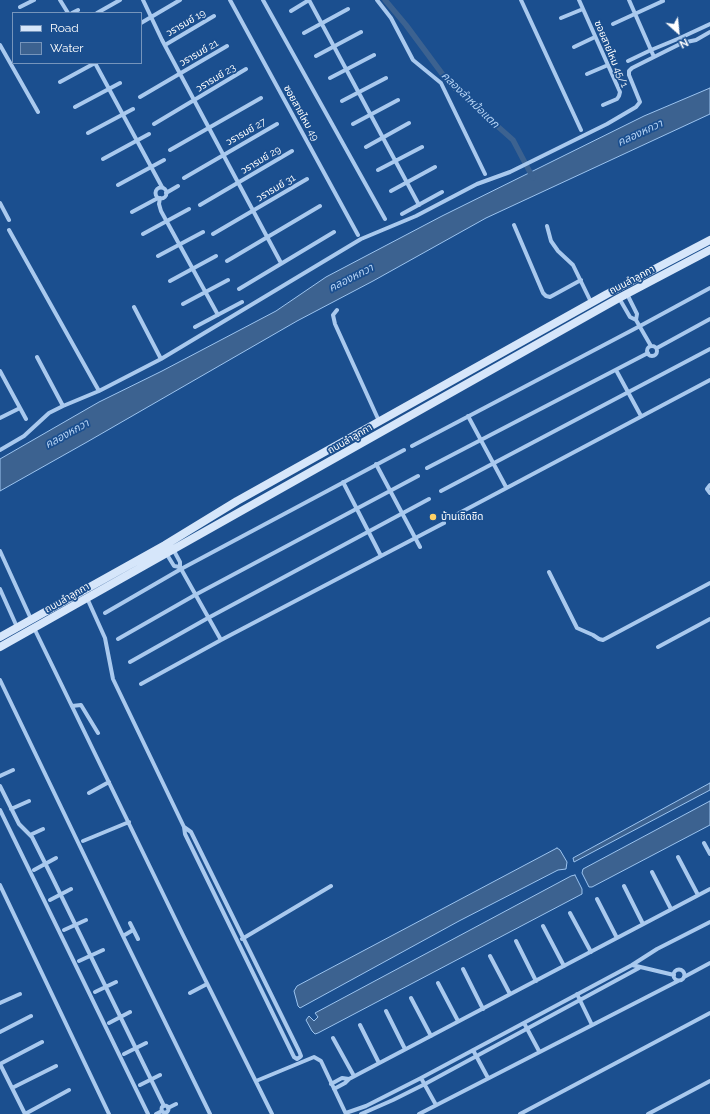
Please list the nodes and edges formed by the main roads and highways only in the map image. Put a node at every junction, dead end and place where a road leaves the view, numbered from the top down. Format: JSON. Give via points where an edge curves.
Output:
{"nodes":[{"id":1,"x":710,"y":240,"type":"edge"},
{"id":2,"x":710,"y":250,"type":"edge"},
{"id":3,"x":319,"y":455,"type":"junction"},
{"id":4,"x":324,"y":465,"type":"junction"},
{"id":5,"x":0,"y":637,"type":"edge"},
{"id":6,"x":0,"y":647,"type":"edge"}],
"edges":[{"from":1,"to":3,"type":"main road","name":"ถนนลำลูกกา"},
{"from":2,"to":4,"type":"main road","name":"ถนนลำลูกกา","via":[[619,298]]},
{"from":3,"to":4,"type":"main road"},
{"from":3,"to":5,"type":"main road","name":"ถนนลำลูกกา"},
{"from":4,"to":6,"type":"main road","name":"ถนนลำลูกกา"}]}
